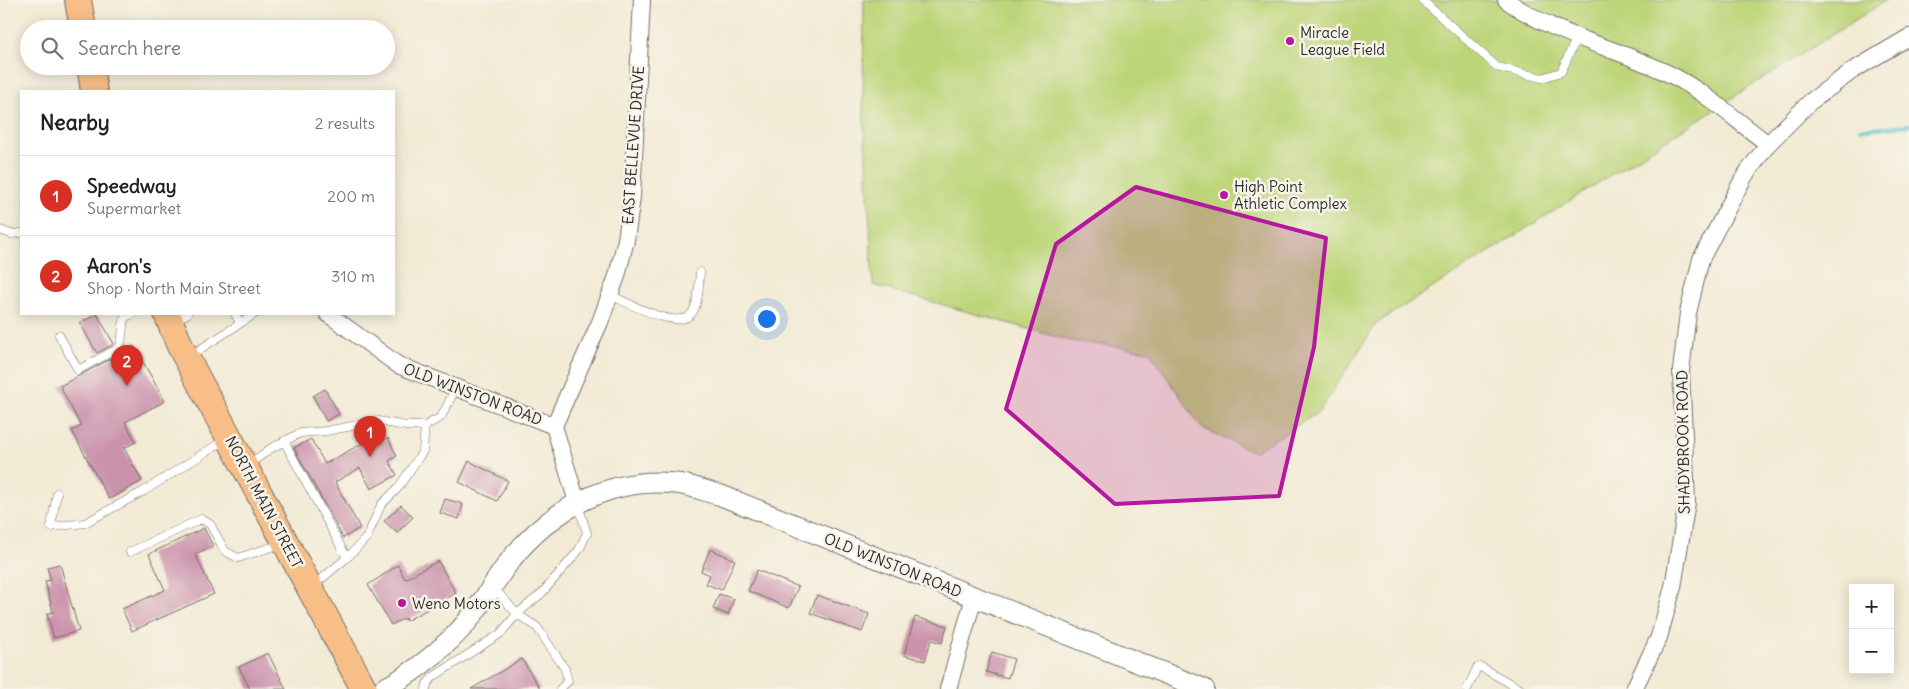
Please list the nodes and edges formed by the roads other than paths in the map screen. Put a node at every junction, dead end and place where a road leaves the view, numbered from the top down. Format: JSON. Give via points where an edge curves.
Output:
{"nodes":[{"id":1,"x":78,"y":0,"type":"edge"},
{"id":2,"x":642,"y":0,"type":"edge"},
{"id":3,"x":1422,"y":0,"type":"edge"},
{"id":4,"x":1506,"y":0,"type":"edge"},
{"id":5,"x":81,"y":20,"type":"edge"},
{"id":6,"x":1578,"y":37,"type":"junction"},
{"id":7,"x":1909,"y":37,"type":"edge"},
{"id":8,"x":91,"y":75,"type":"edge"},
{"id":9,"x":94,"y":90,"type":"edge"},
{"id":10,"x":1768,"y":144,"type":"junction"},
{"id":11,"x":0,"y":230,"type":"edge"},
{"id":12,"x":20,"y":233,"type":"edge"},
{"id":13,"x":700,"y":272,"type":"dead end"},
{"id":14,"x":610,"y":295,"type":"junction"},
{"id":15,"x":131,"y":315,"type":"edge"},
{"id":16,"x":236,"y":315,"type":"edge"},
{"id":17,"x":253,"y":315,"type":"edge"},
{"id":18,"x":329,"y":315,"type":"edge"},
{"id":19,"x":174,"y":317,"type":"edge"},
{"id":20,"x":240,"y":323,"type":"junction"},
{"id":21,"x":59,"y":335,"type":"dead end"},
{"id":22,"x":187,"y":358,"type":"junction"},
{"id":23,"x":456,"y":388,"type":"junction"},
{"id":24,"x":425,"y":426,"type":"junction"},
{"id":25,"x":554,"y":426,"type":"junction"},
{"id":26,"x":229,"y":438,"type":"junction"},
{"id":27,"x":284,"y":441,"type":"junction"},
{"id":28,"x":245,"y":467,"type":"junction"},
{"id":29,"x":57,"y":494,"type":"dead end"},
{"id":30,"x":577,"y":502,"type":"junction"},
{"id":31,"x":285,"y":542,"type":"junction"},
{"id":32,"x":130,"y":552,"type":"dead end"},
{"id":33,"x":347,"y":558,"type":"junction"},
{"id":34,"x":492,"y":586,"type":"junction"},
{"id":35,"x":310,"y":589,"type":"junction"},
{"id":36,"x":974,"y":597,"type":"junction"},
{"id":37,"x":517,"y":614,"type":"junction"},
{"id":38,"x":364,"y":689,"type":"edge"},
{"id":39,"x":382,"y":689,"type":"edge"},
{"id":40,"x":426,"y":689,"type":"edge"},
{"id":41,"x":560,"y":689,"type":"edge"},
{"id":42,"x":948,"y":689,"type":"edge"},
{"id":43,"x":1204,"y":689,"type":"edge"},
{"id":44,"x":1467,"y":689,"type":"edge"},
{"id":45,"x":1520,"y":689,"type":"edge"},
{"id":46,"x":1634,"y":689,"type":"edge"}],
"edges":[{"from":1,"to":5,"type":"main road"},
{"from":2,"to":14,"type":"street","name":"EAST BELLEVUE DRIVE","via":[[632,197],[626,240]]},
{"from":3,"to":6,"type":"lane","via":[[1497,66],[1515,73],[1542,78],[1561,72]]},
{"from":4,"to":6,"type":"street","via":[[1542,22]]},
{"from":6,"to":10,"type":"street","via":[[1615,49],[1676,77]]},
{"from":7,"to":10,"type":"street","name":"SHADYBROOK ROAD","via":[[1852,71],[1810,102]]},
{"from":8,"to":9,"type":"main road"},
{"from":10,"to":46,"type":"street","name":"SHADYBROOK ROAD","via":[[1744,177],[1700,259],[1688,313],[1681,370],[1687,502],[1672,588],[1661,629]]},
{"from":11,"to":12,"type":"lane"},
{"from":13,"to":14,"type":"lane","via":[[692,313],[685,319],[672,321]]},
{"from":14,"to":25,"type":"street","name":"EAST BELLEVUE DRIVE"},
{"from":15,"to":21,"type":"lane","via":[[123,323],[119,348],[78,370]]},
{"from":16,"to":20,"type":"lane"},
{"from":17,"to":20,"type":"lane"},
{"from":18,"to":23,"type":"street","name":"OLD WINSTON ROAD","via":[[398,365]]},
{"from":19,"to":22,"type":"main road","name":"NORTH MAIN STREET"},
{"from":20,"to":22,"type":"lane"},
{"from":22,"to":26,"type":"main road","name":"NORTH MAIN STREET"},
{"from":23,"to":24,"type":"lane","via":[[441,417]]},
{"from":23,"to":25,"type":"street","name":"OLD WINSTON ROAD"},
{"from":24,"to":27,"type":"lane","via":[[378,421],[300,433]]},
{"from":24,"to":33,"type":"lane","via":[[423,450],[398,488],[381,504],[367,537]]},
{"from":25,"to":30,"type":"street","name":"OLD WINSTON ROAD"},
{"from":26,"to":28,"type":"main road","name":"NORTH MAIN STREET"},
{"from":26,"to":29,"type":"lane","via":[[85,523],[51,528]]},
{"from":27,"to":28,"type":"lane"},
{"from":27,"to":33,"type":"lane"},
{"from":28,"to":31,"type":"main road","name":"NORTH MAIN STREET"},
{"from":30,"to":34,"type":"street","name":"OLD WINSTON ROAD","via":[[546,522]]},
{"from":30,"to":36,"type":"street","name":"OLD WINSTON ROAD","via":[[614,489],[648,483],[681,484],[720,495]]},
{"from":30,"to":37,"type":"lane","via":[[586,525],[584,542],[542,593]]},
{"from":31,"to":32,"type":"lane","via":[[238,558],[225,551],[210,524],[200,518]]},
{"from":31,"to":35,"type":"main road","name":"NORTH MAIN STREET"},
{"from":33,"to":35,"type":"lane"},
{"from":34,"to":37,"type":"lane"},
{"from":34,"to":39,"type":"street","name":"OLD WINSTON ROAD","via":[[451,640]]},
{"from":35,"to":38,"type":"main road","name":"NORTH MAIN STREET"},
{"from":36,"to":42,"type":"street"},
{"from":36,"to":43,"type":"street","name":"OLD WINSTON ROAD"},
{"from":37,"to":40,"type":"lane","via":[[500,634],[433,677]]},
{"from":37,"to":41,"type":"lane","via":[[537,627],[565,669],[568,681]]},
{"from":44,"to":45,"type":"lane","via":[[1477,668],[1481,667]]}]}
